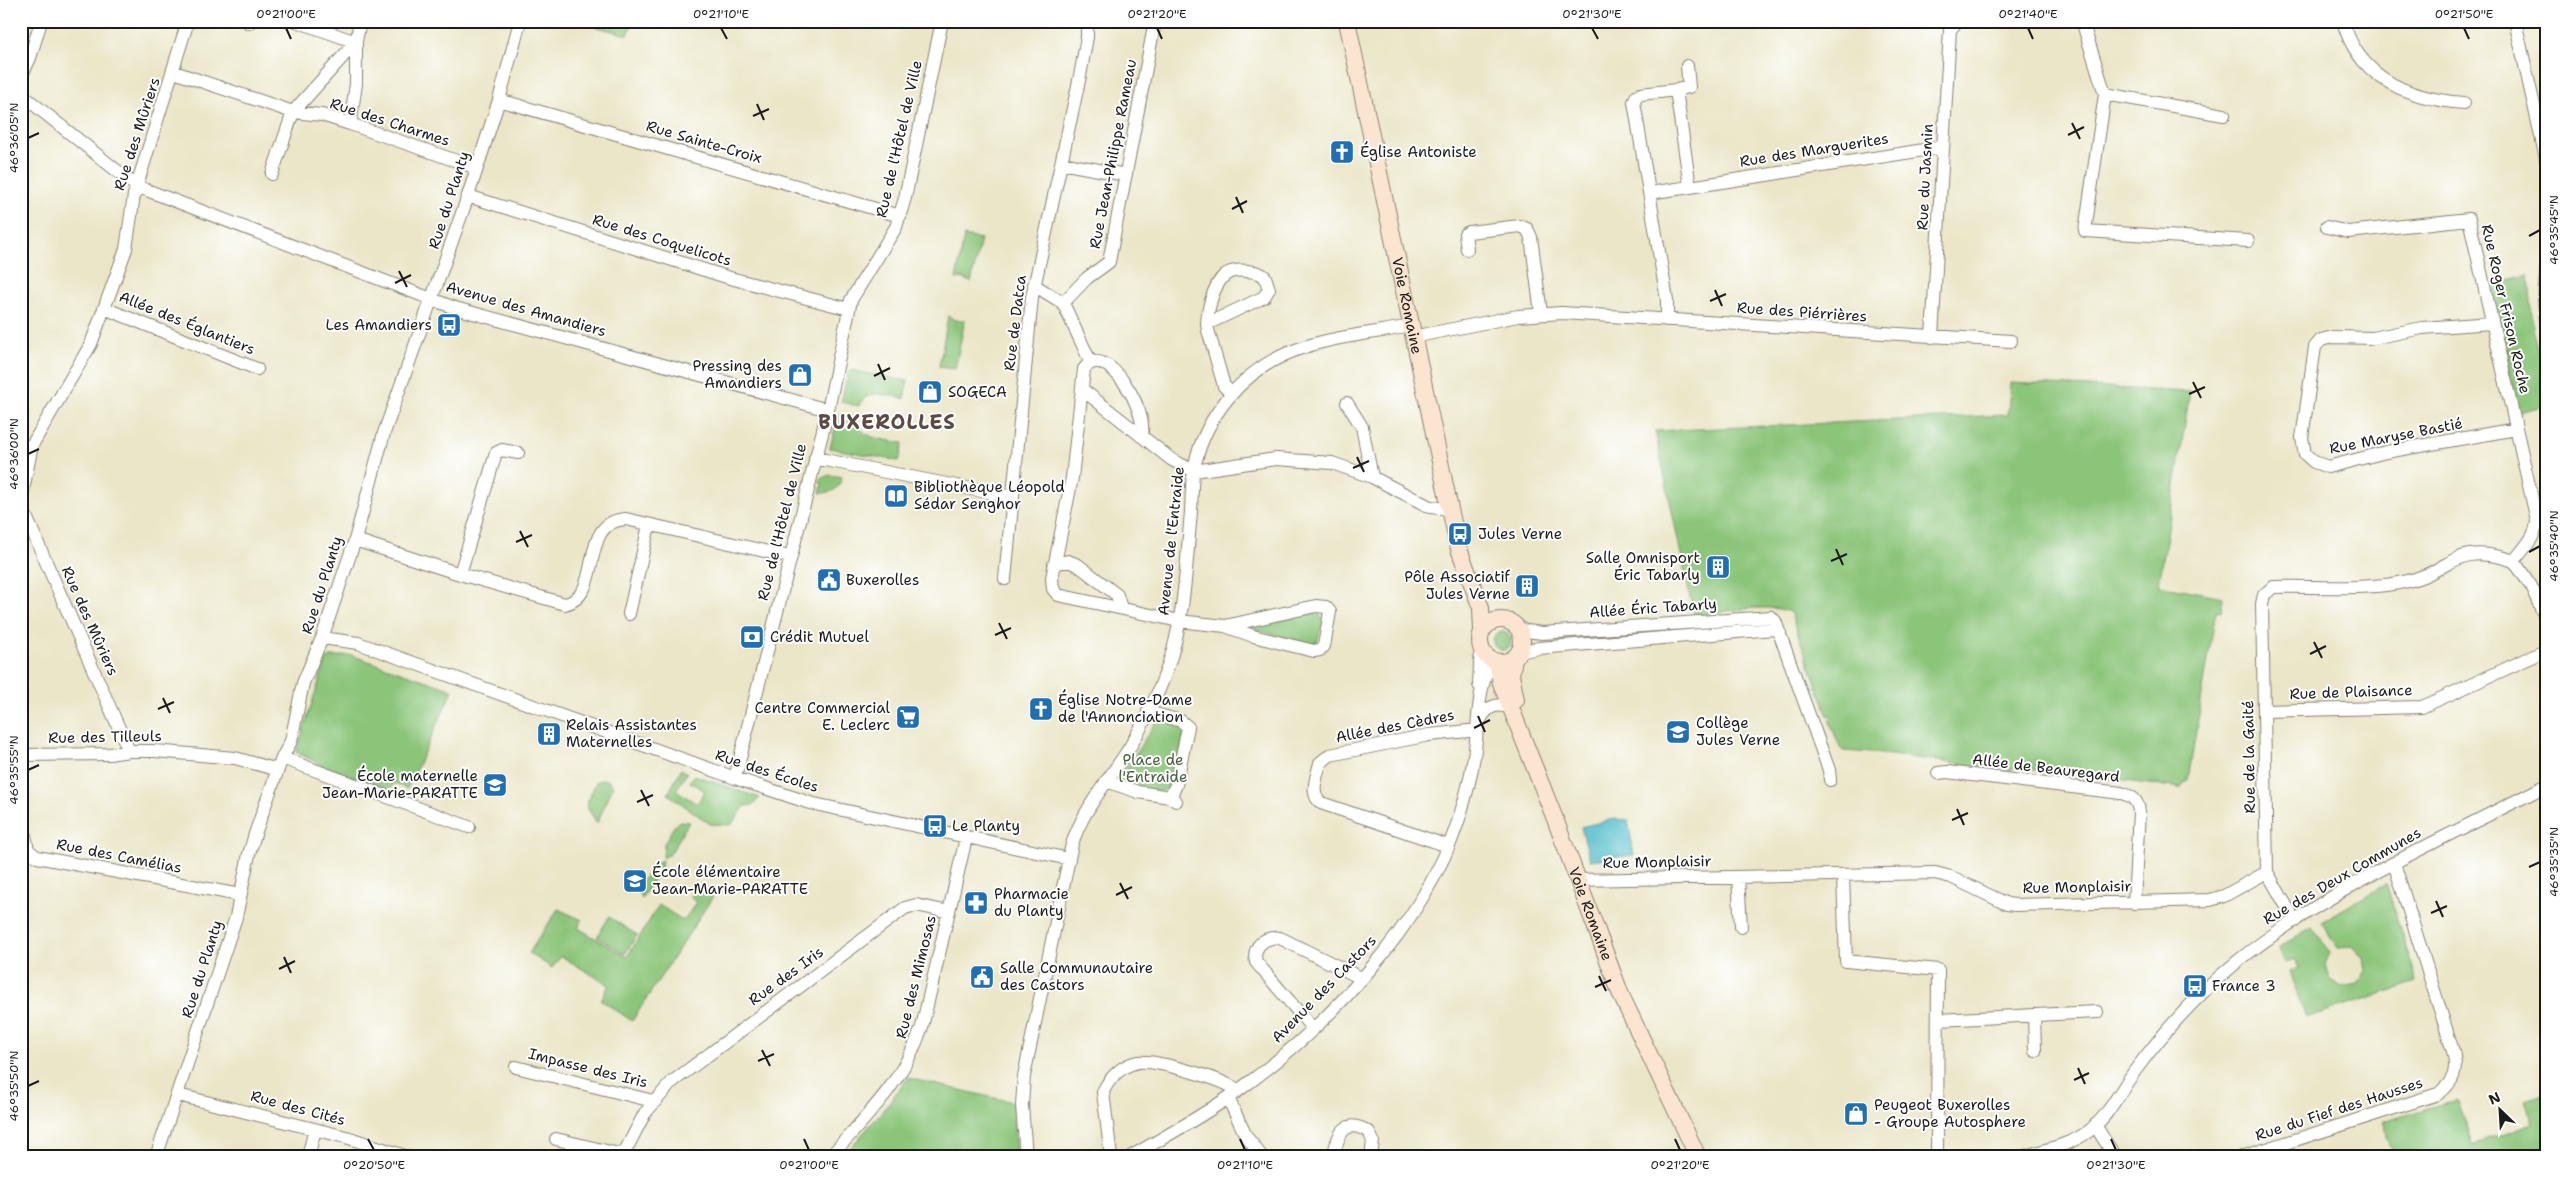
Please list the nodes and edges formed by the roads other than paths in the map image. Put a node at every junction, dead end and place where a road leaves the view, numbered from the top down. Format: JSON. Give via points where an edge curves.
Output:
{"nodes":[{"id":1,"x":41,"y":21,"type":"edge"},
{"id":2,"x":188,"y":21,"type":"edge"},
{"id":3,"x":296,"y":21,"type":"edge"},
{"id":4,"x":360,"y":21,"type":"edge"},
{"id":5,"x":520,"y":21,"type":"edge"},
{"id":6,"x":942,"y":21,"type":"edge"},
{"id":7,"x":1087,"y":21,"type":"edge"},
{"id":8,"x":1155,"y":21,"type":"edge"},
{"id":9,"x":1347,"y":21,"type":"edge"},
{"id":10,"x":1956,"y":21,"type":"edge"},
{"id":11,"x":2082,"y":21,"type":"edge"},
{"id":12,"x":2343,"y":21,"type":"edge"},
{"id":13,"x":2514,"y":21,"type":"edge"},
{"id":14,"x":356,"y":42,"type":"junction"},
{"id":15,"x":1686,"y":66,"type":"dead end"},
{"id":16,"x":174,"y":72,"type":"junction"},
{"id":17,"x":21,"y":77,"type":"edge"},
{"id":18,"x":1676,"y":90,"type":"junction"},
{"id":19,"x":21,"y":94,"type":"edge"},
{"id":20,"x":2105,"y":94,"type":"junction"},
{"id":21,"x":498,"y":100,"type":"junction"},
{"id":22,"x":2464,"y":103,"type":"dead end"},
{"id":23,"x":293,"y":112,"type":"junction"},
{"id":24,"x":2224,"y":115,"type":"dead end"},
{"id":25,"x":350,"y":124,"type":"junction"},
{"id":26,"x":1943,"y":147,"type":"junction"},
{"id":27,"x":1061,"y":163,"type":"junction"},
{"id":28,"x":2547,"y":163,"type":"edge"},
{"id":29,"x":477,"y":168,"type":"junction"},
{"id":30,"x":272,"y":174,"type":"dead end"},
{"id":31,"x":1126,"y":175,"type":"junction"},
{"id":32,"x":136,"y":186,"type":"junction"},
{"id":33,"x":1690,"y":186,"type":"junction"},
{"id":34,"x":1650,"y":193,"type":"junction"},
{"id":35,"x":468,"y":196,"type":"junction"},
{"id":36,"x":900,"y":216,"type":"junction"},
{"id":37,"x":2327,"y":227,"type":"dead end"},
{"id":38,"x":2248,"y":241,"type":"dead end"},
{"id":39,"x":1467,"y":249,"type":"dead end"},
{"id":40,"x":2547,"y":261,"type":"edge"},
{"id":41,"x":1034,"y":285,"type":"junction"},
{"id":42,"x":433,"y":299,"type":"junction"},
{"id":43,"x":1063,"y":303,"type":"junction"},
{"id":44,"x":104,"y":308,"type":"junction"},
{"id":45,"x":849,"y":309,"type":"junction"},
{"id":46,"x":1541,"y":313,"type":"junction"},
{"id":47,"x":1667,"y":320,"type":"junction"},
{"id":48,"x":2492,"y":323,"type":"junction"},
{"id":49,"x":1207,"y":324,"type":"junction"},
{"id":50,"x":1412,"y":332,"type":"junction"},
{"id":51,"x":2547,"y":332,"type":"edge"},
{"id":52,"x":1932,"y":337,"type":"junction"},
{"id":53,"x":2011,"y":341,"type":"dead end"},
{"id":54,"x":1091,"y":363,"type":"junction"},
{"id":55,"x":257,"y":369,"type":"dead end"},
{"id":56,"x":1083,"y":390,"type":"junction"},
{"id":57,"x":1232,"y":394,"type":"junction"},
{"id":58,"x":1347,"y":403,"type":"dead end"},
{"id":59,"x":828,"y":410,"type":"junction"},
{"id":60,"x":2516,"y":430,"type":"junction"},
{"id":61,"x":1141,"y":436,"type":"junction"},
{"id":62,"x":27,"y":447,"type":"edge"},
{"id":63,"x":518,"y":454,"type":"dead end"},
{"id":64,"x":814,"y":458,"type":"junction"},
{"id":65,"x":1194,"y":471,"type":"junction"},
{"id":66,"x":1372,"y":477,"type":"junction"},
{"id":67,"x":1012,"y":497,"type":"junction"},
{"id":68,"x":21,"y":500,"type":"edge"},
{"id":69,"x":21,"y":505,"type":"edge"},
{"id":70,"x":1450,"y":509,"type":"junction"},
{"id":71,"x":649,"y":525,"type":"junction"},
{"id":72,"x":355,"y":540,"type":"junction"},
{"id":73,"x":790,"y":557,"type":"junction"},
{"id":74,"x":2514,"y":560,"type":"junction"},
{"id":75,"x":1054,"y":564,"type":"junction"},
{"id":76,"x":460,"y":574,"type":"junction"},
{"id":77,"x":1006,"y":579,"type":"dead end"},
{"id":78,"x":1476,"y":589,"type":"junction"},
{"id":79,"x":1120,"y":608,"type":"junction"},
{"id":80,"x":629,"y":614,"type":"dead end"},
{"id":81,"x":1179,"y":620,"type":"junction"},
{"id":82,"x":2547,"y":621,"type":"edge"},
{"id":83,"x":1513,"y":625,"type":"junction"},
{"id":84,"x":1225,"y":626,"type":"junction"},
{"id":85,"x":1780,"y":633,"type":"junction"},
{"id":86,"x":322,"y":638,"type":"junction"},
{"id":87,"x":1481,"y":639,"type":"junction"},
{"id":88,"x":2547,"y":650,"type":"edge"},
{"id":89,"x":1517,"y":655,"type":"junction"},
{"id":90,"x":1496,"y":661,"type":"junction"},
{"id":91,"x":1480,"y":700,"type":"junction"},
{"id":92,"x":1510,"y":708,"type":"junction"},
{"id":93,"x":2265,"y":711,"type":"junction"},
{"id":94,"x":1148,"y":712,"type":"junction"},
{"id":95,"x":1478,"y":726,"type":"junction"},
{"id":96,"x":129,"y":751,"type":"junction"},
{"id":97,"x":21,"y":755,"type":"edge"},
{"id":98,"x":280,"y":764,"type":"junction"},
{"id":99,"x":1938,"y":773,"type":"dead end"},
{"id":100,"x":1538,"y":776,"type":"junction"},
{"id":101,"x":735,"y":778,"type":"junction"},
{"id":102,"x":1830,"y":780,"type":"dead end"},
{"id":103,"x":1106,"y":781,"type":"junction"},
{"id":104,"x":2547,"y":785,"type":"edge"},
{"id":105,"x":21,"y":816,"type":"edge"},
{"id":106,"x":469,"y":827,"type":"dead end"},
{"id":107,"x":966,"y":838,"type":"junction"},
{"id":108,"x":1448,"y":846,"type":"junction"},
{"id":109,"x":1069,"y":860,"type":"junction"},
{"id":110,"x":2394,"y":863,"type":"junction"},
{"id":111,"x":2267,"y":872,"type":"junction"},
{"id":112,"x":1842,"y":875,"type":"junction"},
{"id":113,"x":1738,"y":877,"type":"junction"},
{"id":114,"x":1577,"y":880,"type":"junction"},
{"id":115,"x":240,"y":895,"type":"junction"},
{"id":116,"x":2134,"y":902,"type":"junction"},
{"id":117,"x":949,"y":912,"type":"junction"},
{"id":118,"x":2295,"y":921,"type":"junction"},
{"id":119,"x":1741,"y":927,"type":"dead end"},
{"id":120,"x":1361,"y":978,"type":"junction"},
{"id":121,"x":2097,"y":1012,"type":"dead end"},
{"id":122,"x":2034,"y":1015,"type":"junction"},
{"id":123,"x":1938,"y":1020,"type":"junction"},
{"id":124,"x":1313,"y":1029,"type":"junction"},
{"id":125,"x":2035,"y":1050,"type":"dead end"},
{"id":126,"x":516,"y":1067,"type":"dead end"},
{"id":127,"x":178,"y":1094,"type":"junction"},
{"id":128,"x":1233,"y":1095,"type":"junction"},
{"id":129,"x":653,"y":1101,"type":"junction"},
{"id":130,"x":2095,"y":1125,"type":"junction"},
{"id":131,"x":315,"y":1129,"type":"junction"},
{"id":132,"x":556,"y":1139,"type":"dead end"},
{"id":133,"x":1146,"y":1153,"type":"edge"},
{"id":134,"x":622,"y":1156,"type":"edge"},
{"id":135,"x":156,"y":1157,"type":"edge"},
{"id":136,"x":308,"y":1157,"type":"edge"},
{"id":137,"x":408,"y":1157,"type":"edge"},
{"id":138,"x":830,"y":1157,"type":"edge"},
{"id":139,"x":1026,"y":1157,"type":"edge"},
{"id":140,"x":1110,"y":1157,"type":"edge"},
{"id":141,"x":1130,"y":1157,"type":"edge"},
{"id":142,"x":1262,"y":1157,"type":"edge"},
{"id":143,"x":1333,"y":1157,"type":"edge"},
{"id":144,"x":1371,"y":1157,"type":"edge"},
{"id":145,"x":1698,"y":1157,"type":"edge"},
{"id":146,"x":1937,"y":1157,"type":"edge"},
{"id":147,"x":2022,"y":1157,"type":"edge"},
{"id":148,"x":2115,"y":1157,"type":"edge"},
{"id":149,"x":2242,"y":1157,"type":"edge"}],
"edges":[{"from":1,"to":17,"type":"street"},
{"from":2,"to":16,"type":"street","name":"Rue des Mûriers"},
{"from":3,"to":14,"type":"street"},
{"from":4,"to":14,"type":"street"},
{"from":5,"to":21,"type":"street","name":"Rue du Planty"},
{"from":6,"to":36,"type":"street","name":"Rue de l'Hôtel de Ville"},
{"from":7,"to":27,"type":"street","name":"Rue de Datca","via":[[1088,37]]},
{"from":8,"to":31,"type":"street","name":"Rue Jean-Philippe Rameau"},
{"from":9,"to":50,"type":"street","name":"Voie Romaine"},
{"from":10,"to":26,"type":"street","name":"Rue du Jasmin","via":[[1950,30]]},
{"from":11,"to":20,"type":"street"},
{"from":12,"to":22,"type":"street","via":[[2360,54],[2378,75],[2395,87],[2416,96]]},
{"from":13,"to":28,"type":"street"},
{"from":14,"to":23,"type":"street"},
{"from":14,"to":25,"type":"street","via":[[356,84]]},
{"from":15,"to":18,"type":"street","via":[[1689,87]]},
{"from":16,"to":23,"type":"street","name":"Rue des Charmes"},
{"from":16,"to":32,"type":"street","name":"Rue des Mûriers"},
{"from":18,"to":33,"type":"street"},
{"from":18,"to":34,"type":"street","via":[[1640,94],[1634,102]]},
{"from":19,"to":32,"type":"street","name":"Avenue des Amandiers"},
{"from":20,"to":24,"type":"street"},
{"from":20,"to":38,"type":"street","via":[[2085,231]]},
{"from":21,"to":29,"type":"street","name":"Rue du Planty"},
{"from":21,"to":36,"type":"street","name":"Rue Sainte-Croix"},
{"from":23,"to":25,"type":"street","name":"Rue des Charmes","via":[[322,115]]},
{"from":23,"to":30,"type":"street"},
{"from":25,"to":29,"type":"street","name":"Rue des Charmes"},
{"from":26,"to":33,"type":"street","name":"Rue des Marguerites"},
{"from":26,"to":52,"type":"street","name":"Rue du Jasmin"},
{"from":27,"to":31,"type":"street"},
{"from":27,"to":41,"type":"street","name":"Rue de Datca"},
{"from":29,"to":35,"type":"street","name":"Rue du Planty"},
{"from":31,"to":43,"type":"street","name":"Rue Jean-Philippe Rameau","via":[[1109,262],[1087,278]]},
{"from":32,"to":42,"type":"street","name":"Avenue des Amandiers"},
{"from":32,"to":44,"type":"street","name":"Rue des Mûriers","via":[[126,249]]},
{"from":33,"to":34,"type":"street","name":"Rue des Marguerites"},
{"from":34,"to":47,"type":"street","via":[[1667,300]]},
{"from":35,"to":42,"type":"street","name":"Rue du Planty"},
{"from":35,"to":45,"type":"street","name":"Rue des Coquelicots","via":[[730,278]]},
{"from":36,"to":45,"type":"street","name":"Rue de l'Hôtel de Ville","via":[[891,238],[856,289]]},
{"from":37,"to":48,"type":"street","name":"Rue Roger Frison Roche","via":[[2348,232],[2469,219]]},
{"from":39,"to":46,"type":"street","via":[[1465,234],[1469,232],[1527,228]]},
{"from":40,"to":51,"type":"street","via":[[2544,300]]},
{"from":41,"to":43,"type":"street"},
{"from":41,"to":67,"type":"street","name":"Rue de Datca"},
{"from":42,"to":59,"type":"street","name":"Avenue des Amandiers","via":[[455,308]]},
{"from":42,"to":72,"type":"street","name":"Rue du Planty","via":[[384,433]]},
{"from":43,"to":54,"type":"street"},
{"from":44,"to":55,"type":"street","name":"Allée des Églantiers"},
{"from":44,"to":62,"type":"street","name":"Rue des Mûriers","via":[[91,344]]},
{"from":45,"to":59,"type":"street","name":"Rue de l'Hôtel de Ville"},
{"from":46,"to":47,"type":"street","name":"Rue des Piérrières"},
{"from":46,"to":50,"type":"street","name":"Rue des Piérrières"},
{"from":47,"to":52,"type":"street","name":"Rue des Piérrières"},
{"from":48,"to":60,"type":"street","name":"Rue Roger Frison Roche"},
{"from":48,"to":60,"type":"street","name":"Rue Maryse Bastié","via":[[2422,328],[2373,338],[2333,337],[2321,340],[2315,347],[2302,438],[2305,454],[2314,462],[2328,467],[2386,452]]},
{"from":49,"to":49,"type":"street","via":[[1210,306],[1223,276],[1239,270],[1257,272],[1266,277],[1269,289],[1264,297]]},
{"from":49,"to":57,"type":"street","via":[[1224,386]]},
{"from":50,"to":57,"type":"street","name":"Avenue de l'Entraide","via":[[1310,346],[1286,354],[1265,365]]},
{"from":50,"to":70,"type":"street","name":"Voie Romaine"},
{"from":52,"to":53,"type":"street","name":"Rue des Piérrières"},
{"from":54,"to":56,"type":"street","via":[[1084,369]]},
{"from":54,"to":61,"type":"street","via":[[1109,366],[1127,386],[1144,424]]},
{"from":56,"to":61,"type":"street"},
{"from":56,"to":75,"type":"street","via":[[1072,478]]},
{"from":57,"to":65,"type":"street","name":"Avenue de l'Entraide","via":[[1209,427]]},
{"from":58,"to":66,"type":"street","via":[[1362,427]]},
{"from":59,"to":64,"type":"street","name":"Rue de l'Hôtel de Ville"},
{"from":60,"to":74,"type":"street","name":"Rue Roger Frison Roche","via":[[2536,530]]},
{"from":61,"to":65,"type":"street","via":[[1172,460]]},
{"from":62,"to":68,"type":"street","name":"Rue des Mûriers"},
{"from":63,"to":76,"type":"street","via":[[502,450],[496,453]]},
{"from":64,"to":67,"type":"street"},
{"from":64,"to":73,"type":"street","name":"Rue de l'Hôtel de Ville"},
{"from":65,"to":66,"type":"street","via":[[1276,459],[1303,459],[1332,463]]},
{"from":65,"to":81,"type":"street","name":"Avenue de l'Entraide","via":[[1183,607]]},
{"from":66,"to":70,"type":"street","via":[[1430,507]]},
{"from":67,"to":77,"type":"street","name":"Rue de Datca"},
{"from":69,"to":96,"type":"street","name":"Rue des Mûriers"},
{"from":70,"to":78,"type":"street","name":"Voie Romaine","via":[[1462,558]]},
{"from":71,"to":73,"type":"street"},
{"from":71,"to":76,"type":"street","via":[[617,520],[604,526],[582,592],[572,603],[558,604]]},
{"from":71,"to":80,"type":"street"},
{"from":72,"to":76,"type":"street"},
{"from":72,"to":86,"type":"street","name":"Rue du Planty"},
{"from":73,"to":101,"type":"street","name":"Rue de l'Hôtel de Ville"},
{"from":74,"to":82,"type":"street","via":[[2531,586]]},
{"from":74,"to":93,"type":"street","name":"Rue de la Gaité","via":[[2499,555],[2470,553],[2422,577],[2399,583],[2271,588],[2264,595],[2262,604]]},
{"from":75,"to":79,"type":"street","via":[[1068,561],[1078,565],[1117,595]]},
{"from":75,"to":79,"type":"street","via":[[1052,584],[1058,595]]},
{"from":78,"to":83,"type":"street","name":"Voie Romaine"},
{"from":78,"to":87,"type":"street","name":"Voie Romaine","via":[[1481,608]]},
{"from":79,"to":81,"type":"street"},
{"from":81,"to":84,"type":"street"},
{"from":81,"to":94,"type":"street","name":"Avenue de l'Entraide","via":[[1168,668]]},
{"from":83,"to":85,"type":"street","name":"Allée Éric Tabarly","via":[[1542,632],[1766,616],[1774,618]]},
{"from":83,"to":87,"type":"street","via":[[1492,622]]},
{"from":83,"to":89,"type":"street","name":"Voie Romaine","via":[[1523,641]]},
{"from":84,"to":84,"type":"street","via":[[1316,606],[1326,607],[1330,612],[1324,646],[1318,651]]},
{"from":85,"to":89,"type":"street","name":"Allée Éric Tabarly","via":[[1774,629],[1539,648]]},
{"from":85,"to":102,"type":"street","name":"Allée Éric Tabarly"},
{"from":86,"to":98,"type":"street","name":"Rue du Planty","via":[[303,683],[292,738]]},
{"from":86,"to":101,"type":"street","name":"Rue des Écoles","via":[[358,643]]},
{"from":87,"to":90,"type":"street","name":"Voie Romaine","via":[[1485,654]]},
{"from":87,"to":91,"type":"street","name":"Avenue des Castors"},
{"from":88,"to":93,"type":"street","name":"Rue de Plaisance","via":[[2422,707]]},
{"from":89,"to":90,"type":"street"},
{"from":89,"to":100,"type":"street","name":"Voie Romaine","via":[[1511,682]]},
{"from":90,"to":91,"type":"street","name":"Avenue des Castors","via":[[1487,672]]},
{"from":90,"to":92,"type":"street","name":"Voie Romaine"},
{"from":91,"to":95,"type":"street","name":"Avenue des Castors"},
{"from":92,"to":95,"type":"street","via":[[1500,705],[1489,708]]},
{"from":92,"to":100,"type":"street","name":"Voie Romaine"},
{"from":93,"to":111,"type":"street","name":"Rue de la Gaité"},
{"from":94,"to":103,"type":"street","name":"Avenue de l'Entraide"},
{"from":94,"to":103,"type":"street","via":[[1181,721],[1188,727],[1173,799]]},
{"from":95,"to":108,"type":"street","name":"Avenue des Castors","via":[[1469,782]]},
{"from":95,"to":108,"type":"street","name":"Allée des Cèdres","via":[[1330,755],[1320,763],[1314,791],[1321,803]]},
{"from":96,"to":97,"type":"street","name":"Rue des Tilleuls"},
{"from":96,"to":98,"type":"street","name":"Rue des Tilleuls"},
{"from":98,"to":106,"type":"street","name":"Rue des Tilleuls"},
{"from":98,"to":115,"type":"street","name":"Rue du Planty","via":[[249,854]]},
{"from":99,"to":116,"type":"street","name":"Allée de Beauregard","via":[[2121,793],[2133,798],[2139,808]]},
{"from":100,"to":114,"type":"street","name":"Voie Romaine"},
{"from":101,"to":107,"type":"street","name":"Rue des Écoles","via":[[810,803]]},
{"from":103,"to":109,"type":"street","name":"Avenue de l'Entraide","via":[[1079,826]]},
{"from":104,"to":110,"type":"street","name":"Rue des Deux Communes"},
{"from":105,"to":115,"type":"street","name":"Rue des Camélias","via":[[28,850],[37,857]]},
{"from":107,"to":109,"type":"street","name":"Rue des Écoles"},
{"from":107,"to":117,"type":"street","name":"Rue des Mimosas"},
{"from":108,"to":120,"type":"street","name":"Avenue des Castors","via":[[1422,900]]},
{"from":109,"to":139,"type":"street","name":"Avenue de l'Entraide","via":[[1024,1076],[1022,1105]]},
{"from":110,"to":118,"type":"street","name":"Rue des Deux Communes"},
{"from":110,"to":149,"type":"street","name":"Rue du Fief des Hausses","via":[[2453,1051],[2456,1070],[2452,1081],[2438,1094]]},
{"from":111,"to":116,"type":"street","name":"Rue Monplaisir","via":[[2217,898]]},
{"from":111,"to":118,"type":"street","name":"Rue de la Gaité"},
{"from":112,"to":113,"type":"street","name":"Rue Monplaisir"},
{"from":112,"to":116,"type":"street","name":"Rue Monplaisir","via":[[1943,874],[2007,904]]},
{"from":112,"to":123,"type":"street","via":[[1846,960],[1938,970]]},
{"from":113,"to":114,"type":"street","name":"Rue Monplaisir"},
{"from":113,"to":119,"type":"street"},
{"from":114,"to":145,"type":"street","name":"Voie Romaine","via":[[1620,995]]},
{"from":115,"to":127,"type":"street","name":"Rue du Planty","via":[[236,917]]},
{"from":117,"to":129,"type":"street","name":"Rue des Iris","via":[[916,905],[905,908],[713,1050]]},
{"from":117,"to":138,"type":"street","name":"Rue des Mimosas","via":[[914,1050],[888,1092]]},
{"from":118,"to":130,"type":"street","name":"Rue des Deux Communes","via":[[2215,981],[2171,1025]]},
{"from":120,"to":124,"type":"street","name":"Avenue des Castors"},
{"from":120,"to":124,"type":"street","via":[[1280,938],[1269,937],[1260,944],[1255,953],[1256,962]]},
{"from":121,"to":122,"type":"street"},
{"from":122,"to":123,"type":"street"},
{"from":122,"to":125,"type":"street"},
{"from":123,"to":146,"type":"street"},
{"from":124,"to":128,"type":"street","name":"Avenue des Castors"},
{"from":126,"to":129,"type":"street","name":"Impasse des Iris"},
{"from":127,"to":131,"type":"street","name":"Rue des Cités"},
{"from":127,"to":135,"type":"street","name":"Rue du Planty"},
{"from":128,"to":133,"type":"street","name":"Avenue des Castors"},
{"from":128,"to":140,"type":"street","via":[[1221,1080],[1150,1063],[1131,1064],[1115,1075],[1103,1092]]},
{"from":128,"to":142,"type":"street","via":[[1246,1136]]},
{"from":129,"to":134,"type":"street","name":"Rue des Iris"},
{"from":130,"to":147,"type":"street","name":"Rue des Deux Communes","via":[[2067,1144]]},
{"from":130,"to":148,"type":"street"},
{"from":131,"to":136,"type":"street"},
{"from":131,"to":137,"type":"street","name":"Rue des Cités"},
{"from":132,"to":134,"type":"street"},
{"from":133,"to":141,"type":"street","name":"Avenue des Castors"},
{"from":143,"to":144,"type":"street","via":[[1338,1136],[1351,1126],[1369,1132],[1373,1141]]}]}
